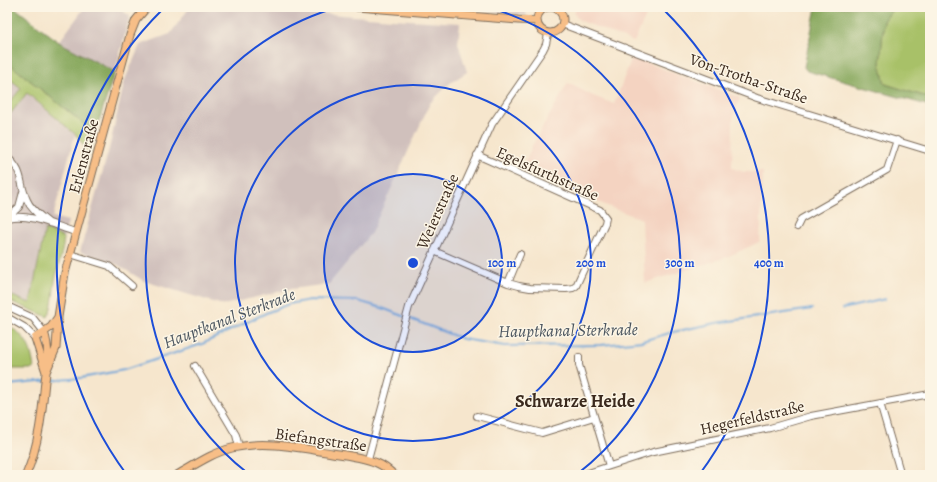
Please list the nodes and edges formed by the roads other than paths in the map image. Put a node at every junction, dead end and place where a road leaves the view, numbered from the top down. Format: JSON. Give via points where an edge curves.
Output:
{"nodes":[{"id":1,"x":147,"y":7,"type":"edge"},
{"id":2,"x":357,"y":7,"type":"edge"},
{"id":3,"x":559,"y":8,"type":"edge"},
{"id":4,"x":537,"y":21,"type":"junction"},
{"id":5,"x":562,"y":24,"type":"junction"},
{"id":6,"x":548,"y":34,"type":"junction"},
{"id":7,"x":896,"y":140,"type":"junction"},
{"id":8,"x":930,"y":151,"type":"edge"},
{"id":9,"x":477,"y":155,"type":"junction"},
{"id":10,"x":7,"y":157,"type":"edge"},
{"id":11,"x":23,"y":188,"type":"junction"},
{"id":12,"x":7,"y":218,"type":"edge"},
{"id":13,"x":48,"y":224,"type":"junction"},
{"id":14,"x":797,"y":227,"type":"dead end"},
{"id":15,"x":76,"y":232,"type":"junction"},
{"id":16,"x":434,"y":251,"type":"junction"},
{"id":17,"x":70,"y":254,"type":"junction"},
{"id":18,"x":520,"y":254,"type":"dead end"},
{"id":19,"x":508,"y":283,"type":"junction"},
{"id":20,"x":132,"y":286,"type":"dead end"},
{"id":21,"x":7,"y":306,"type":"edge"},
{"id":22,"x":7,"y":317,"type":"edge"},
{"id":23,"x":58,"y":317,"type":"junction"},
{"id":24,"x":44,"y":332,"type":"junction"},
{"id":25,"x":35,"y":338,"type":"junction"},
{"id":26,"x":579,"y":357,"type":"dead end"},
{"id":27,"x":195,"y":366,"type":"dead end"},
{"id":28,"x":46,"y":372,"type":"junction"},
{"id":29,"x":930,"y":394,"type":"edge"},
{"id":30,"x":880,"y":403,"type":"junction"},
{"id":31,"x":477,"y":416,"type":"dead end"},
{"id":32,"x":594,"y":417,"type":"junction"},
{"id":33,"x":239,"y":447,"type":"junction"},
{"id":34,"x":368,"y":459,"type":"junction"},
{"id":35,"x":609,"y":466,"type":"junction"},
{"id":36,"x":26,"y":475,"type":"edge"},
{"id":37,"x":177,"y":475,"type":"edge"},
{"id":38,"x":394,"y":475,"type":"edge"},
{"id":39,"x":582,"y":475,"type":"edge"},
{"id":40,"x":901,"y":475,"type":"edge"}],
"edges":[{"from":1,"to":15,"type":"main road","name":"Erlenstraße","via":[[136,20],[130,35]]},
{"from":2,"to":4,"type":"main road"},
{"from":3,"to":4,"type":"main road","via":[[544,9],[538,14]]},
{"from":3,"to":5,"type":"main road"},
{"from":4,"to":6,"type":"main road","via":[[540,29]]},
{"from":5,"to":6,"type":"main road","via":[[558,31]]},
{"from":5,"to":7,"type":"street","name":"Von-Trotha-Straße","via":[[757,98]]},
{"from":6,"to":9,"type":"street","name":"Weierstraße","via":[[543,50],[492,124]]},
{"from":7,"to":8,"type":"street","name":"Von-Trotha-Straße"},
{"from":7,"to":14,"type":"street","via":[[886,170],[801,219]]},
{"from":9,"to":16,"type":"street","name":"Weierstraße"},
{"from":9,"to":19,"type":"street","name":"Egelsfurthstraße","via":[[600,210],[606,218],[573,288],[530,288]]},
{"from":10,"to":11,"type":"street","via":[[19,170]]},
{"from":11,"to":12,"type":"street","via":[[19,206]]},
{"from":11,"to":13,"type":"street","via":[[30,206]]},
{"from":12,"to":13,"type":"street","via":[[28,216]]},
{"from":13,"to":15,"type":"street"},
{"from":15,"to":17,"type":"main road","name":"Erlenstraße"},
{"from":16,"to":19,"type":"street"},
{"from":16,"to":34,"type":"street","name":"Weierstraße","via":[[409,307]]},
{"from":17,"to":20,"type":"street","via":[[109,266]]},
{"from":17,"to":23,"type":"main road","name":"Erlenstraße","via":[[63,280]]},
{"from":18,"to":19,"type":"street"},
{"from":21,"to":24,"type":"street","via":[[33,318]]},
{"from":22,"to":25,"type":"street","via":[[24,327]]},
{"from":23,"to":24,"type":"main road"},
{"from":23,"to":28,"type":"main road","name":"Erlenstraße","via":[[56,348]]},
{"from":24,"to":25,"type":"main road"},
{"from":24,"to":28,"type":"main road","name":"Erlenstraße","via":[[48,355]]},
{"from":25,"to":28,"type":"main road","name":"Erlenstraße"},
{"from":26,"to":32,"type":"street"},
{"from":27,"to":33,"type":"street","via":[[236,435]]},
{"from":28,"to":36,"type":"main road","name":"Erlenstraße","via":[[39,436]]},
{"from":29,"to":30,"type":"street","name":"Hegerfeldstraße"},
{"from":30,"to":35,"type":"street","name":"Hegerfeldstraße","via":[[653,452]]},
{"from":30,"to":40,"type":"street"},
{"from":31,"to":32,"type":"street","via":[[542,433]]},
{"from":32,"to":35,"type":"street"},
{"from":33,"to":34,"type":"main road","name":"Biefangstraße","via":[[277,446]]},
{"from":33,"to":37,"type":"main road","name":"Biefangstraße","via":[[211,456]]},
{"from":34,"to":38,"type":"main road","name":"Biefangstraße"},
{"from":35,"to":39,"type":"street","name":"Hegerfeldstraße"}]}
